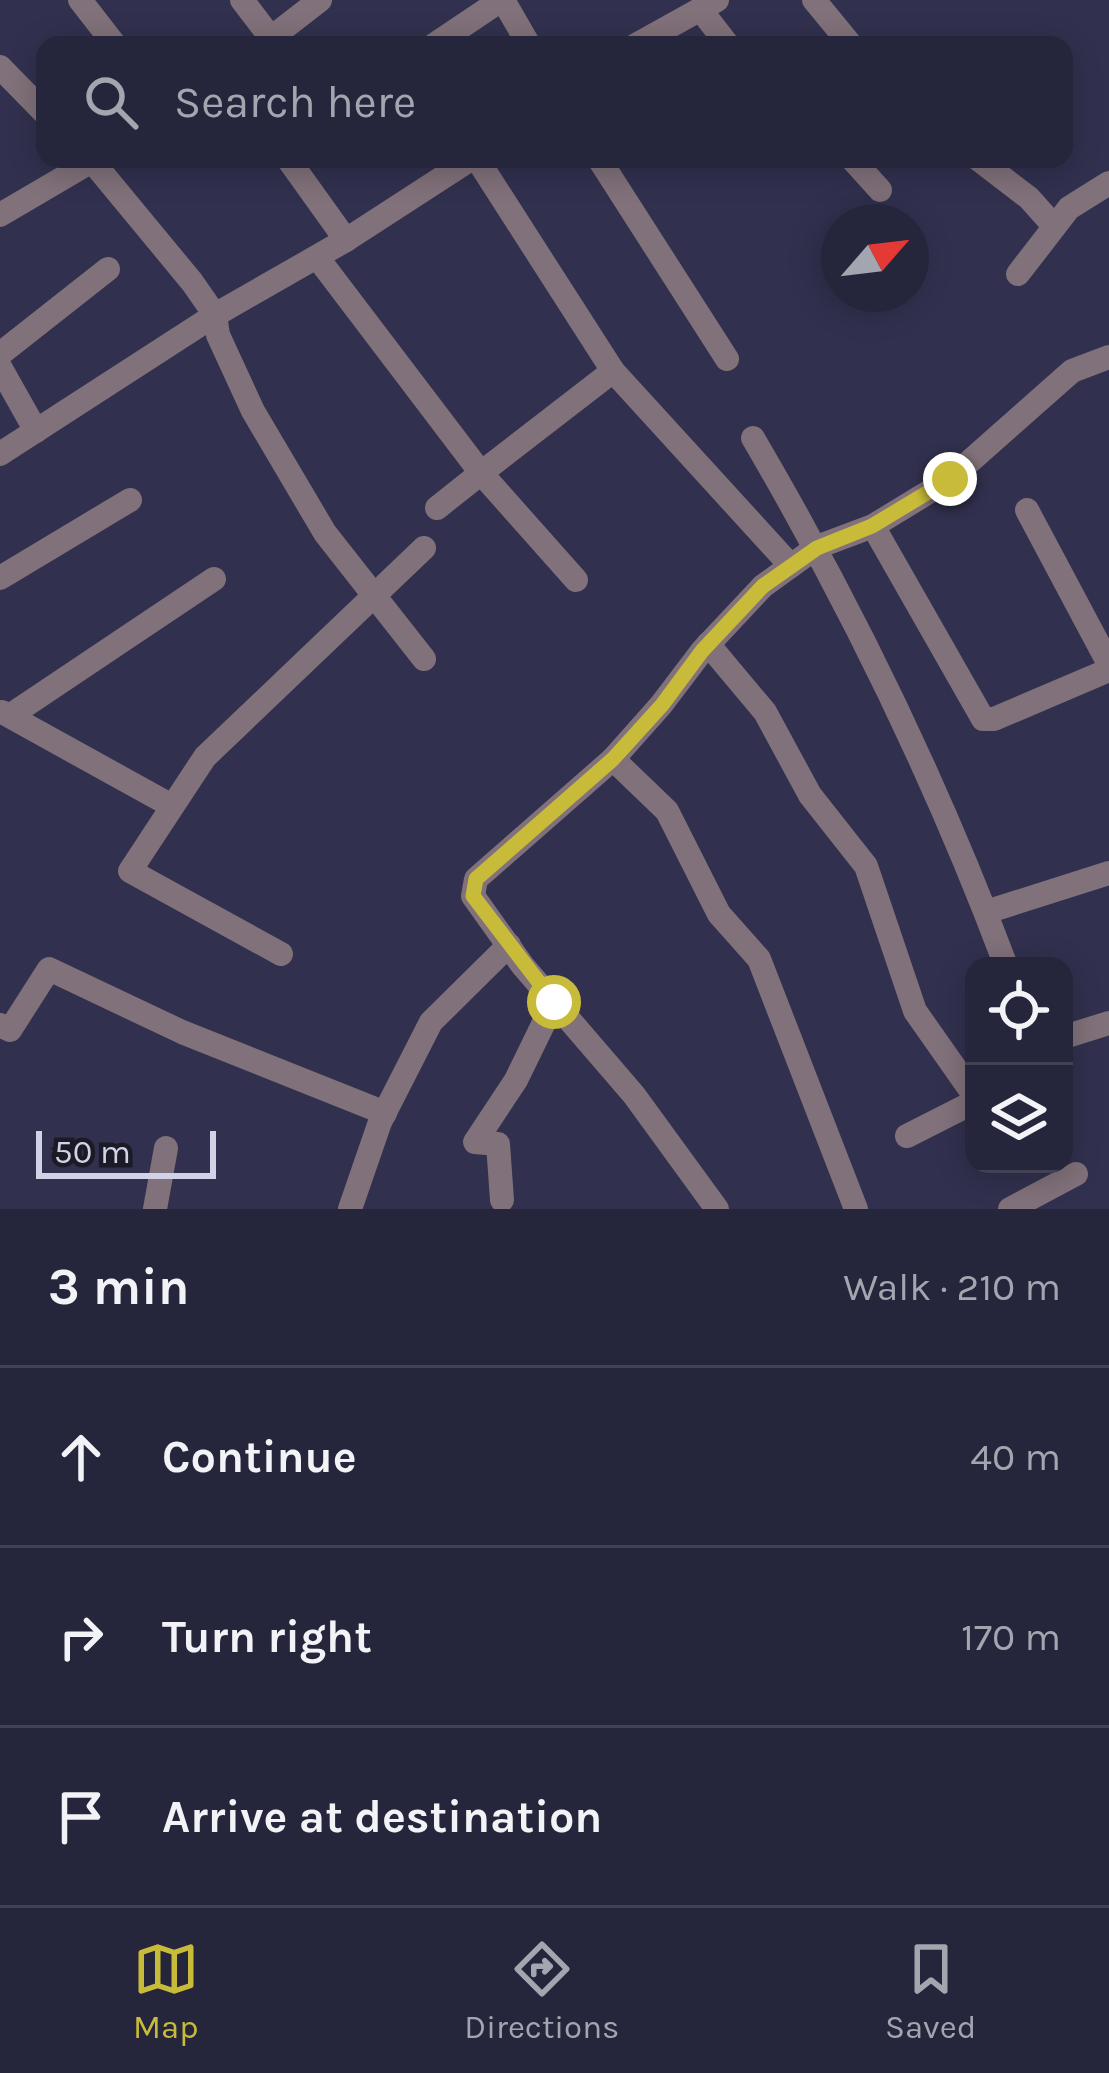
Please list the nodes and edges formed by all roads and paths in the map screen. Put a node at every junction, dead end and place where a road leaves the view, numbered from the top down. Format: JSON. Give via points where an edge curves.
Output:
{"nodes":[{"id":1,"x":80,"y":0,"type":"edge"},
{"id":2,"x":242,"y":0,"type":"edge"},
{"id":3,"x":320,"y":0,"type":"edge"},
{"id":4,"x":502,"y":0,"type":"edge"},
{"id":5,"x":814,"y":0,"type":"edge"},
{"id":6,"x":708,"y":4,"type":"edge"},
{"id":7,"x":109,"y":36,"type":"edge"},
{"id":8,"x":263,"y":36,"type":"edge"},
{"id":9,"x":273,"y":36,"type":"edge"},
{"id":10,"x":448,"y":36,"type":"edge"},
{"id":11,"x":524,"y":36,"type":"edge"},
{"id":12,"x":652,"y":36,"type":"edge"},
{"id":13,"x":724,"y":36,"type":"edge"},
{"id":14,"x":844,"y":36,"type":"edge"},
{"id":15,"x":0,"y":67,"type":"edge"},
{"id":16,"x":36,"y":104,"type":"edge"},
{"id":17,"x":79,"y":168,"type":"edge"},
{"id":18,"x":99,"y":168,"type":"edge"},
{"id":19,"x":294,"y":168,"type":"edge"},
{"id":20,"x":460,"y":168,"type":"edge"},
{"id":21,"x":480,"y":168,"type":"edge"},
{"id":22,"x":605,"y":168,"type":"edge"},
{"id":23,"x":860,"y":168,"type":"edge"},
{"id":24,"x":990,"y":168,"type":"edge"},
{"id":25,"x":1109,"y":183,"type":"edge"},
{"id":26,"x":880,"y":190,"type":"dead end"},
{"id":27,"x":0,"y":215,"type":"edge"},
{"id":28,"x":1054,"y":226,"type":"junction"},
{"id":29,"x":346,"y":240,"type":"junction"},
{"id":30,"x":317,"y":257,"type":"junction"},
{"id":31,"x":107,"y":269,"type":"dead end"},
{"id":32,"x":1018,"y":274,"type":"dead end"},
{"id":33,"x":215,"y":315,"type":"junction"},
{"id":34,"x":0,"y":354,"type":"edge"},
{"id":35,"x":1109,"y":357,"type":"edge"},
{"id":36,"x":727,"y":358,"type":"dead end"},
{"id":37,"x":0,"y":367,"type":"edge"},
{"id":38,"x":613,"y":371,"type":"junction"},
{"id":39,"x":36,"y":431,"type":"junction"},
{"id":40,"x":752,"y":438,"type":"dead end"},
{"id":41,"x":0,"y":454,"type":"edge"},
{"id":42,"x":481,"y":472,"type":"junction"},
{"id":43,"x":130,"y":500,"type":"dead end"},
{"id":44,"x":437,"y":508,"type":"dead end"},
{"id":45,"x":1027,"y":510,"type":"dead end"},
{"id":46,"x":872,"y":526,"type":"junction"},
{"id":47,"x":424,"y":548,"type":"dead end"},
{"id":48,"x":817,"y":548,"type":"junction"},
{"id":49,"x":790,"y":566,"type":"junction"},
{"id":50,"x":0,"y":578,"type":"edge"},
{"id":51,"x":214,"y":579,"type":"dead end"},
{"id":52,"x":576,"y":580,"type":"dead end"},
{"id":53,"x":372,"y":594,"type":"junction"},
{"id":54,"x":708,"y":644,"type":"junction"},
{"id":55,"x":424,"y":659,"type":"dead end"},
{"id":56,"x":1109,"y":667,"type":"edge"},
{"id":57,"x":6,"y":713,"type":"edge"},
{"id":58,"x":613,"y":759,"type":"junction"},
{"id":59,"x":172,"y":806,"type":"junction"},
{"id":60,"x":1109,"y":873,"type":"edge"},
{"id":61,"x":986,"y":912,"type":"junction"},
{"id":62,"x":509,"y":945,"type":"junction"},
{"id":63,"x":280,"y":954,"type":"dead end"},
{"id":64,"x":1003,"y":957,"type":"edge"},
{"id":65,"x":554,"y":1002,"type":"junction"},
{"id":66,"x":1109,"y":1023,"type":"edge"},
{"id":67,"x":3,"y":1034,"type":"edge"},
{"id":68,"x":1073,"y":1034,"type":"edge"},
{"id":69,"x":965,"y":1085,"type":"edge"},
{"id":70,"x":965,"y":1103,"type":"edge"},
{"id":71,"x":385,"y":1112,"type":"junction"},
{"id":72,"x":908,"y":1136,"type":"dead end"},
{"id":73,"x":166,"y":1148,"type":"dead end"},
{"id":74,"x":1076,"y":1174,"type":"dead end"},
{"id":75,"x":502,"y":1200,"type":"dead end"},
{"id":76,"x":155,"y":1209,"type":"edge"},
{"id":77,"x":350,"y":1209,"type":"edge"},
{"id":78,"x":717,"y":1209,"type":"edge"},
{"id":79,"x":856,"y":1209,"type":"edge"},
{"id":80,"x":1010,"y":1209,"type":"edge"}],
"edges":[{"from":1,"to":7,"type":"street"},
{"from":2,"to":8,"type":"street"},
{"from":3,"to":9,"type":"street"},
{"from":4,"to":10,"type":"street"},
{"from":4,"to":11,"type":"street"},
{"from":5,"to":14,"type":"street"},
{"from":6,"to":12,"type":"street"},
{"from":6,"to":13,"type":"street"},
{"from":15,"to":16,"type":"street"},
{"from":17,"to":27,"type":"street"},
{"from":18,"to":33,"type":"street"},
{"from":19,"to":29,"type":"street"},
{"from":20,"to":29,"type":"street"},
{"from":21,"to":38,"type":"street"},
{"from":22,"to":36,"type":"street"},
{"from":23,"to":26,"type":"street"},
{"from":24,"to":28,"type":"street"},
{"from":25,"to":28,"type":"street"},
{"from":28,"to":32,"type":"street"},
{"from":29,"to":30,"type":"street"},
{"from":30,"to":33,"type":"street"},
{"from":30,"to":42,"type":"street"},
{"from":31,"to":34,"type":"street"},
{"from":33,"to":39,"type":"street"},
{"from":33,"to":53,"type":"street","via":[[253,411],[325,533]]},
{"from":35,"to":46,"type":"street","via":[[1072,371],[950,479]]},
{"from":37,"to":39,"type":"street"},
{"from":38,"to":42,"type":"street"},
{"from":38,"to":49,"type":"street"},
{"from":39,"to":41,"type":"street"},
{"from":40,"to":48,"type":"street"},
{"from":42,"to":44,"type":"street"},
{"from":42,"to":52,"type":"street"},
{"from":43,"to":50,"type":"street"},
{"from":45,"to":56,"type":"street"},
{"from":46,"to":48,"type":"street"},
{"from":46,"to":56,"type":"street","via":[[983,719]]},
{"from":47,"to":53,"type":"street"},
{"from":48,"to":49,"type":"street"},
{"from":48,"to":61,"type":"street","via":[[937,792]]},
{"from":49,"to":54,"type":"street"},
{"from":51,"to":57,"type":"street"},
{"from":53,"to":55,"type":"street"},
{"from":53,"to":59,"type":"street","via":[[205,757]]},
{"from":54,"to":58,"type":"street"},
{"from":54,"to":69,"type":"street","via":[[765,712],[810,795],[866,866],[915,1011]]},
{"from":57,"to":59,"type":"street"},
{"from":58,"to":62,"type":"street","via":[[476,879],[473,896]]},
{"from":58,"to":79,"type":"street","via":[[667,811],[719,914],[758,958]]},
{"from":59,"to":63,"type":"street","via":[[130,871]]},
{"from":60,"to":61,"type":"street"},
{"from":61,"to":64,"type":"street"},
{"from":62,"to":65,"type":"street"},
{"from":62,"to":71,"type":"street","via":[[431,1022]]},
{"from":65,"to":75,"type":"street","via":[[475,1142],[498,1144]]},
{"from":65,"to":78,"type":"street"},
{"from":66,"to":68,"type":"street"},
{"from":67,"to":71,"type":"street","via":[[49,969]]},
{"from":70,"to":72,"type":"street"},
{"from":71,"to":77,"type":"street"},
{"from":73,"to":76,"type":"street"},
{"from":74,"to":80,"type":"street"}]}
